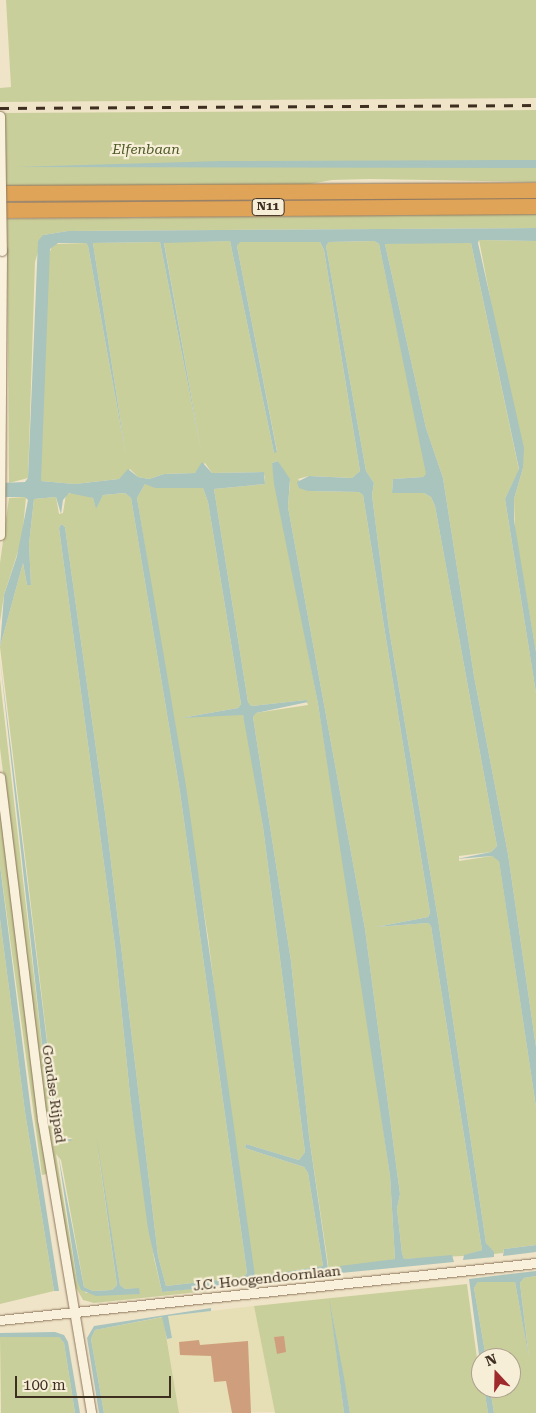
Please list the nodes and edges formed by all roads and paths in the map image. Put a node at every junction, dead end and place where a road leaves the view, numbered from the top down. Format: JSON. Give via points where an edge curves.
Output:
{"nodes":[{"id":1,"x":0,"y":116,"type":"edge"},
{"id":2,"x":536,"y":190,"type":"edge"},
{"id":3,"x":0,"y":193,"type":"edge"},
{"id":4,"x":536,"y":206,"type":"edge"},
{"id":5,"x":0,"y":210,"type":"edge"},
{"id":6,"x":0,"y":535,"type":"edge"},
{"id":7,"x":0,"y":777,"type":"edge"},
{"id":8,"x":536,"y":1263,"type":"edge"},
{"id":9,"x":74,"y":1313,"type":"junction"},
{"id":10,"x":0,"y":1320,"type":"edge"},
{"id":11,"x":91,"y":1413,"type":"edge"}],
"edges":[{"from":1,"to":6,"type":"street","bridge":true,"via":[[3,507]]},
{"from":2,"to":3,"type":"highway","number":"N11"},
{"from":4,"to":5,"type":"highway","number":"N11"},
{"from":7,"to":9,"type":"street","name":"Goudse Rijpad","via":[[42,1119]]},
{"from":8,"to":9,"type":"street","name":"J.C. Hoogendoornlaan"},
{"from":9,"to":10,"type":"street","name":"J.C. Hoogendoornlaan"},
{"from":9,"to":11,"type":"street","name":"Goudse Rijpad"}]}
